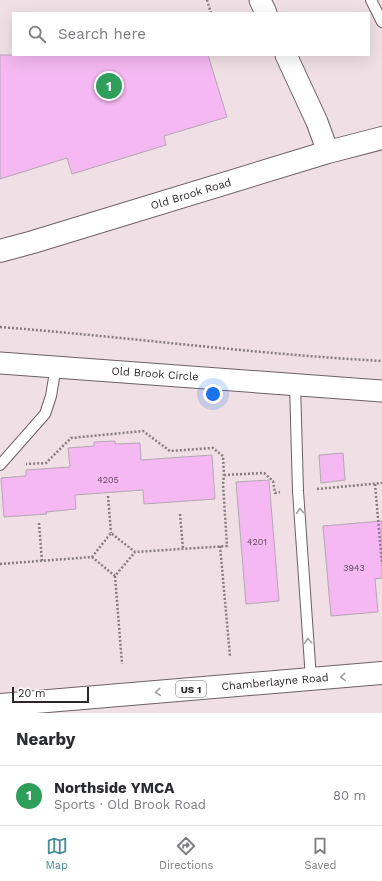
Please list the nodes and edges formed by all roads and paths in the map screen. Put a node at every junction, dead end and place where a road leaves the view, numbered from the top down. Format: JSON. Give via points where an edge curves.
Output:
{"nodes":[{"id":1,"x":207,"y":0,"type":"edge"},
{"id":2,"x":260,"y":0,"type":"edge"},
{"id":3,"x":371,"y":0,"type":"edge"},
{"id":4,"x":211,"y":12,"type":"edge"},
{"id":5,"x":266,"y":12,"type":"edge"},
{"id":6,"x":382,"y":22,"type":"edge"},
{"id":7,"x":286,"y":56,"type":"edge"},
{"id":8,"x":382,"y":138,"type":"edge"},
{"id":9,"x":328,"y":152,"type":"junction"},
{"id":10,"x":0,"y":250,"type":"edge"},
{"id":11,"x":0,"y":327,"type":"edge"},
{"id":12,"x":382,"y":361,"type":"edge"},
{"id":13,"x":0,"y":363,"type":"edge"},
{"id":14,"x":56,"y":366,"type":"junction"},
{"id":15,"x":295,"y":384,"type":"junction"},
{"id":16,"x":382,"y":391,"type":"edge"},
{"id":17,"x":19,"y":464,"type":"dead end"},
{"id":18,"x":0,"y":465,"type":"edge"},
{"id":19,"x":224,"y":475,"type":"junction"},
{"id":20,"x":375,"y":484,"type":"junction"},
{"id":21,"x":382,"y":484,"type":"edge"},
{"id":22,"x":316,"y":489,"type":"dead end"},
{"id":23,"x":282,"y":492,"type":"dead end"},
{"id":24,"x":108,"y":496,"type":"dead end"},
{"id":25,"x":180,"y":514,"type":"dead end"},
{"id":26,"x":39,"y":523,"type":"dead end"},
{"id":27,"x":111,"y":533,"type":"junction"},
{"id":28,"x":220,"y":546,"type":"junction"},
{"id":29,"x":183,"y":549,"type":"junction"},
{"id":30,"x":135,"y":552,"type":"junction"},
{"id":31,"x":92,"y":557,"type":"junction"},
{"id":32,"x":42,"y":561,"type":"junction"},
{"id":33,"x":0,"y":564,"type":"edge"},
{"id":34,"x":382,"y":564,"type":"edge"},
{"id":35,"x":114,"y":576,"type":"junction"},
{"id":36,"x":230,"y":656,"type":"dead end"},
{"id":37,"x":122,"y":664,"type":"dead end"},
{"id":38,"x":382,"y":673,"type":"edge"},
{"id":39,"x":311,"y":679,"type":"junction"},
{"id":40,"x":0,"y":706,"type":"edge"}],
"edges":[{"from":1,"to":4,"type":"path"},
{"from":2,"to":5,"type":"street"},
{"from":3,"to":6,"type":"lane"},
{"from":7,"to":9,"type":"street"},
{"from":8,"to":9,"type":"street","name":"Old Brook Road"},
{"from":9,"to":10,"type":"street","name":"Old Brook Road"},
{"from":11,"to":12,"type":"path","via":[[305,357]]},
{"from":13,"to":14,"type":"street","name":"Old Brook Circle"},
{"from":14,"to":15,"type":"street","name":"Old Brook Circle"},
{"from":14,"to":18,"type":"lane","via":[[51,396],[44,414]]},
{"from":15,"to":16,"type":"street","name":"Old Brook Circle"},
{"from":39,"to":15,"type":"lane","one_way":true,"via":[[299,498]]},
{"from":17,"to":19,"type":"path","via":[[46,462],[71,438],[143,431],[170,451],[213,448],[223,456]]},
{"from":19,"to":23,"type":"path","via":[[264,473],[273,481],[275,493]]},
{"from":19,"to":28,"type":"path","via":[[227,546]]},
{"from":20,"to":21,"type":"path"},
{"from":20,"to":22,"type":"path"},
{"from":20,"to":34,"type":"path"},
{"from":24,"to":27,"type":"path"},
{"from":25,"to":29,"type":"path"},
{"from":26,"to":32,"type":"path"},
{"from":27,"to":30,"type":"path"},
{"from":27,"to":31,"type":"path"},
{"from":28,"to":29,"type":"path"},
{"from":28,"to":36,"type":"path"},
{"from":29,"to":30,"type":"path"},
{"from":30,"to":35,"type":"path"},
{"from":31,"to":32,"type":"path"},
{"from":31,"to":35,"type":"path"},
{"from":32,"to":33,"type":"path"},
{"from":35,"to":37,"type":"path"},
{"from":38,"to":39,"type":"street","name":"Chamberlayne Road","number":"US 1","one_way":true},
{"from":39,"to":40,"type":"street","name":"Chamberlayne Road","number":"US 1","one_way":true}]}
